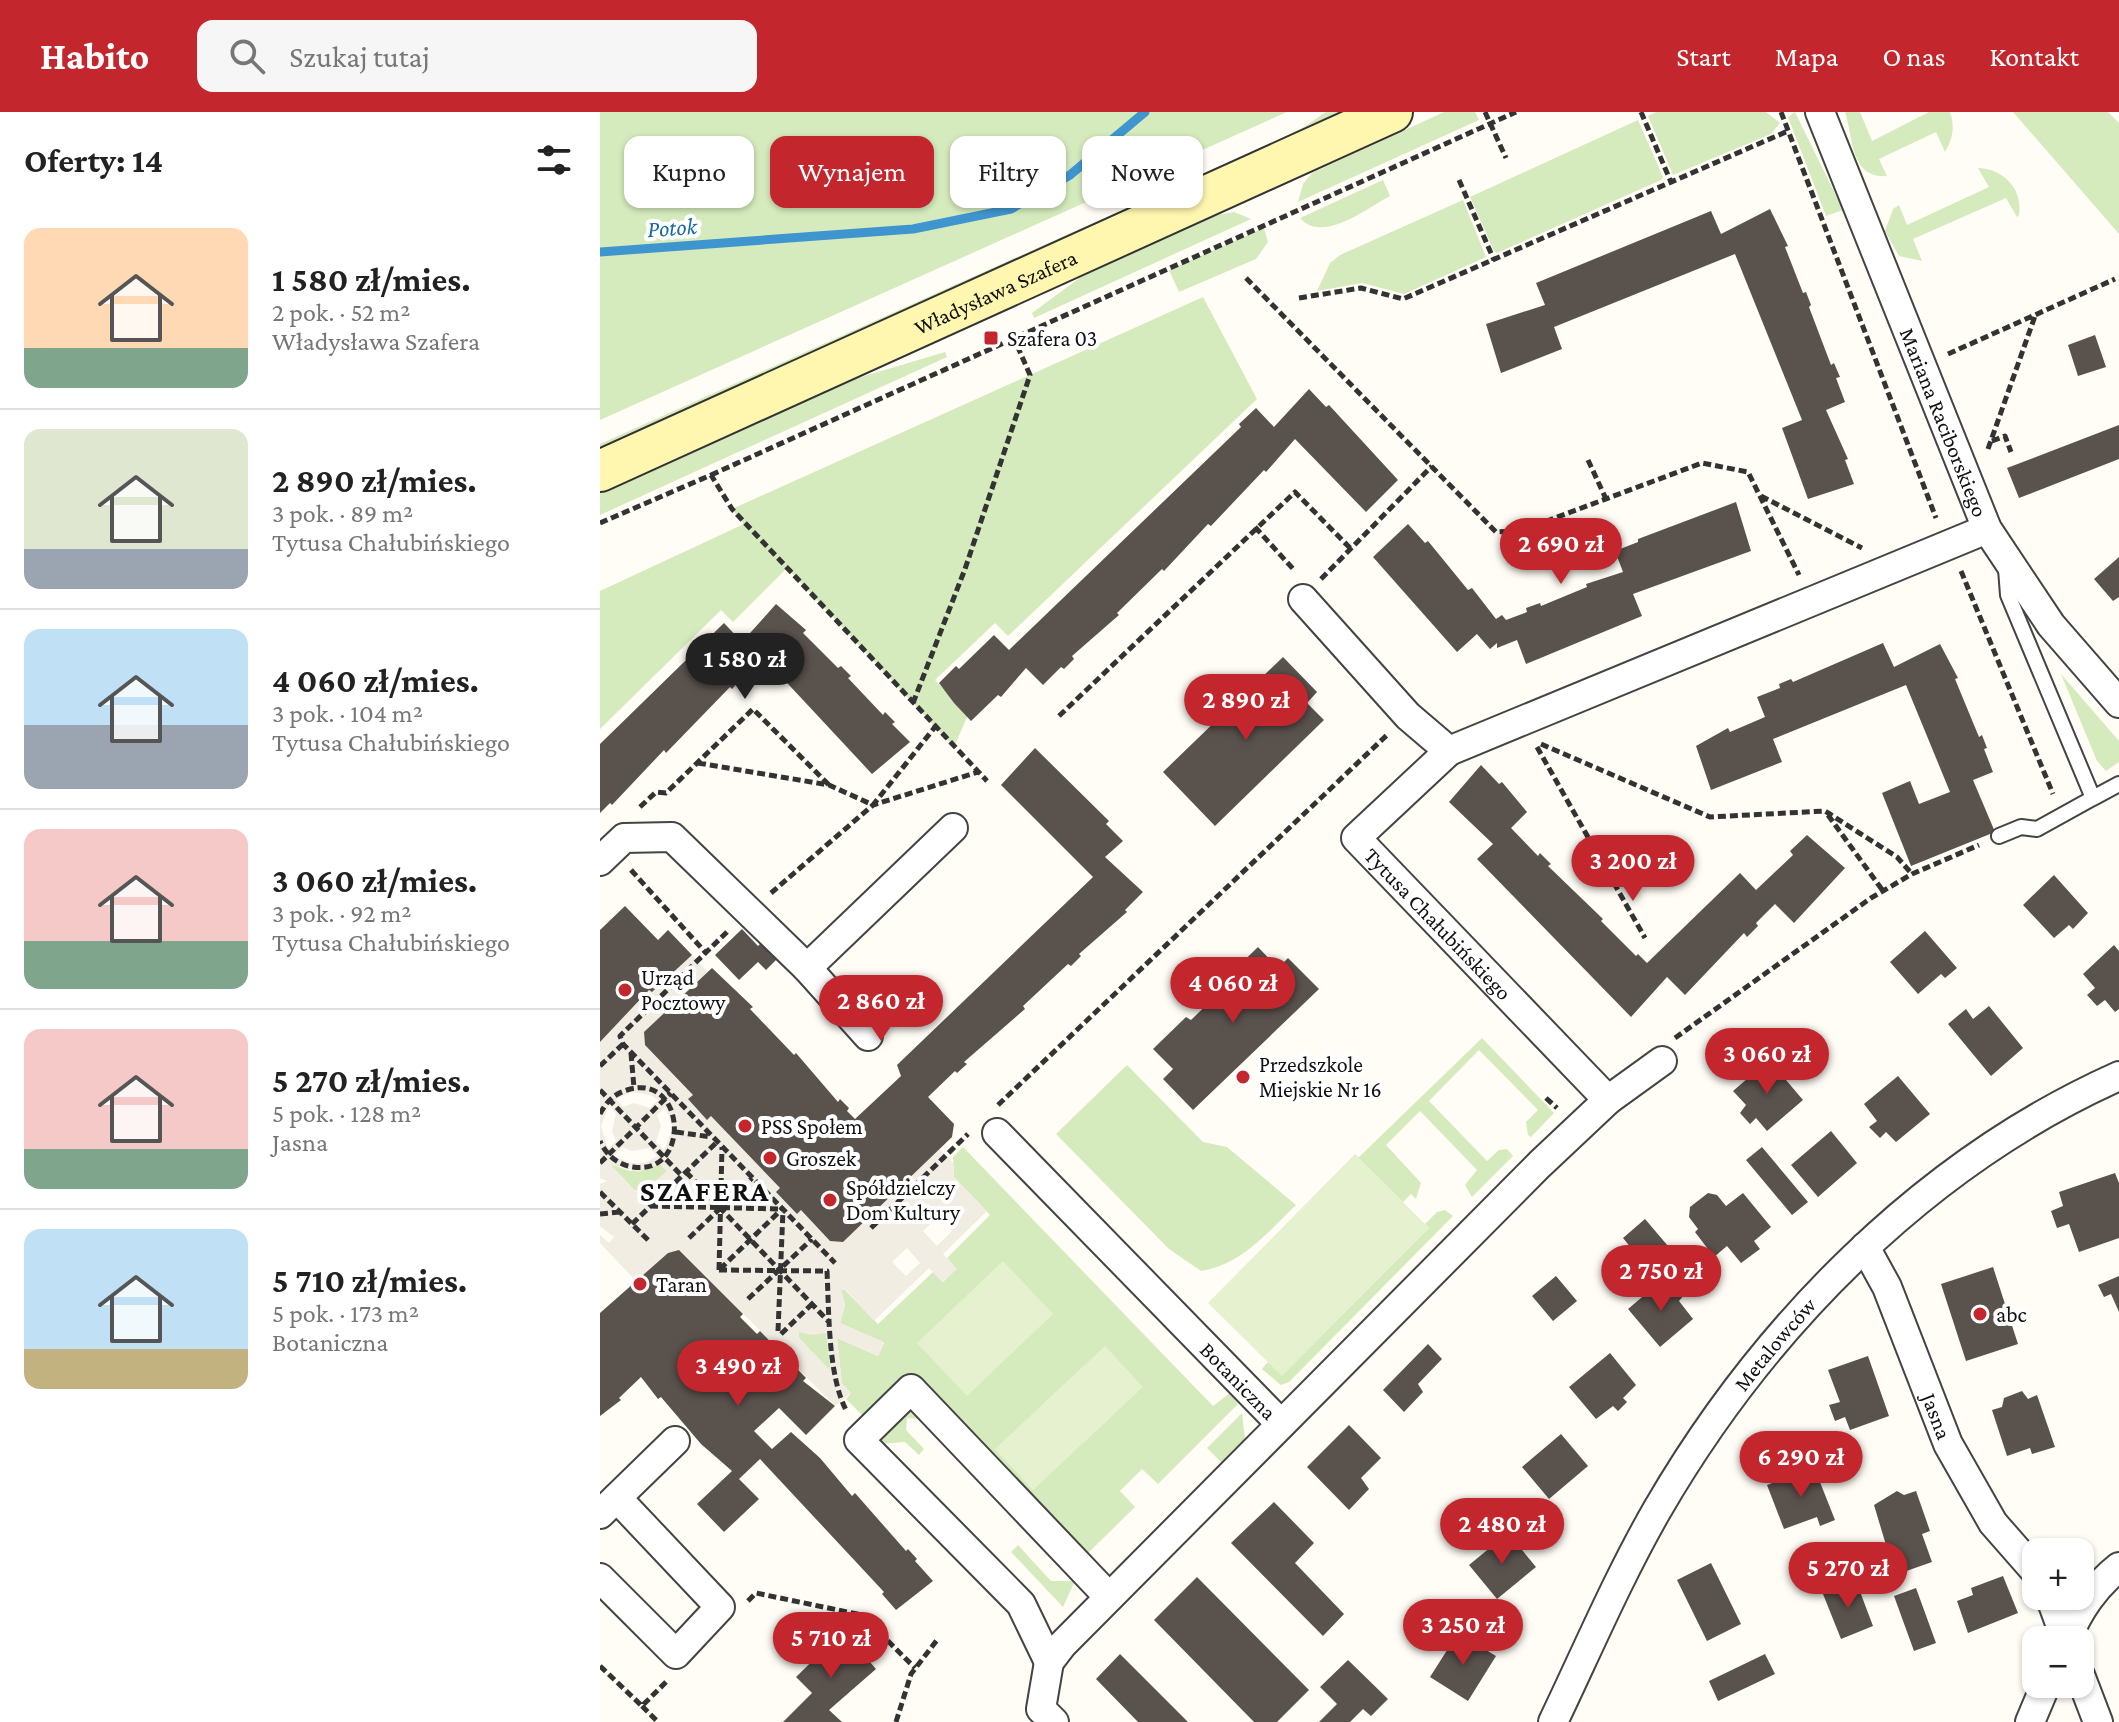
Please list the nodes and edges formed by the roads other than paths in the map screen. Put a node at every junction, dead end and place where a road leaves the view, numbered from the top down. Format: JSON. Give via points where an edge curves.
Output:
{"nodes":[{"id":1,"x":1392,"y":112,"type":"edge"},
{"id":2,"x":1820,"y":112,"type":"edge"},
{"id":3,"x":600,"y":471,"type":"edge"},
{"id":4,"x":1987,"y":529,"type":"junction"},
{"id":5,"x":2005,"y":557,"type":"junction"},
{"id":6,"x":1303,"y":599,"type":"road end"},
{"id":7,"x":2119,"y":703,"type":"edge"},
{"id":8,"x":1449,"y":751,"type":"junction"},
{"id":9,"x":2119,"y":784,"type":"edge"},
{"id":10,"x":2093,"y":798,"type":"junction"},
{"id":11,"x":953,"y":828,"type":"dead end"},
{"id":12,"x":1999,"y":836,"type":"road end"},
{"id":13,"x":606,"y":856,"type":"edge"},
{"id":14,"x":807,"y":968,"type":"junction"},
{"id":15,"x":868,"y":1036,"type":"dead end"},
{"id":16,"x":1668,"y":1050,"type":"road end"},
{"id":17,"x":2119,"y":1076,"type":"edge"},
{"id":18,"x":1608,"y":1100,"type":"junction"},
{"id":19,"x":993,"y":1119,"type":"road end"},
{"id":20,"x":1865,"y":1247,"type":"junction"},
{"id":21,"x":1281,"y":1424,"type":"junction"},
{"id":22,"x":675,"y":1441,"type":"dead end"},
{"id":23,"x":608,"y":1506,"type":"edge"},
{"id":24,"x":2022,"y":1556,"type":"edge"},
{"id":25,"x":2119,"y":1567,"type":"edge"},
{"id":26,"x":600,"y":1578,"type":"edge"},
{"id":27,"x":1109,"y":1597,"type":"junction"},
{"id":28,"x":2072,"y":1626,"type":"edge"},
{"id":29,"x":1049,"y":1662,"type":"junction"},
{"id":30,"x":2040,"y":1698,"type":"edge"},
{"id":31,"x":2089,"y":1698,"type":"edge"},
{"id":32,"x":1054,"y":1722,"type":"edge"},
{"id":33,"x":1553,"y":1722,"type":"edge"},
{"id":34,"x":2030,"y":1722,"type":"edge"},
{"id":35,"x":2098,"y":1722,"type":"edge"}],
"edges":[{"from":1,"to":3,"type":"street","name":"Władysława Szafera"},
{"from":2,"to":4,"type":"street","name":"Mariana Raciborskiego"},
{"from":4,"to":5,"type":"street","name":"Mariana Raciborskiego"},
{"from":4,"to":8,"type":"street"},
{"from":5,"to":7,"type":"street","name":"Mariana Raciborskiego","via":[[2051,625]]},
{"from":5,"to":10,"type":"lane","via":[[2008,595]]},
{"from":6,"to":8,"type":"street","via":[[1408,716]]},
{"from":8,"to":18,"type":"street","name":"Tytusa Chałubińskiego","via":[[1356,838]]},
{"from":9,"to":10,"type":"lane"},
{"from":10,"to":12,"type":"lane","via":[[2037,829],[2021,827]]},
{"from":11,"to":14,"type":"street"},
{"from":13,"to":14,"type":"street","via":[[624,838],[672,837]]},
{"from":14,"to":15,"type":"street"},
{"from":16,"to":18,"type":"street"},
{"from":17,"to":20,"type":"street","name":"Metalowców","via":[[2038,1117],[1924,1197]]},
{"from":18,"to":21,"type":"street"},
{"from":19,"to":21,"type":"street","name":"Botaniczna"},
{"from":20,"to":24,"type":"street","name":"Jasna","via":[[1887,1287],[1948,1444],[1993,1523]]},
{"from":20,"to":33,"type":"street","name":"Metalowców","via":[[1800,1313],[1697,1447],[1639,1543]]},
{"from":21,"to":27,"type":"street","name":"Botaniczna"},
{"from":22,"to":23,"type":"street"},
{"from":23,"to":26,"type":"street","via":[[720,1607],[676,1654]]},
{"from":25,"to":28,"type":"street","via":[[2099,1582]]},
{"from":27,"to":29,"type":"street","name":"Botaniczna"},
{"from":27,"to":29,"type":"street","via":[[911,1389],[855,1430],[1021,1604]]},
{"from":29,"to":32,"type":"street","via":[[1041,1709]]},
{"from":30,"to":34,"type":"street"},
{"from":31,"to":35,"type":"street"}]}
